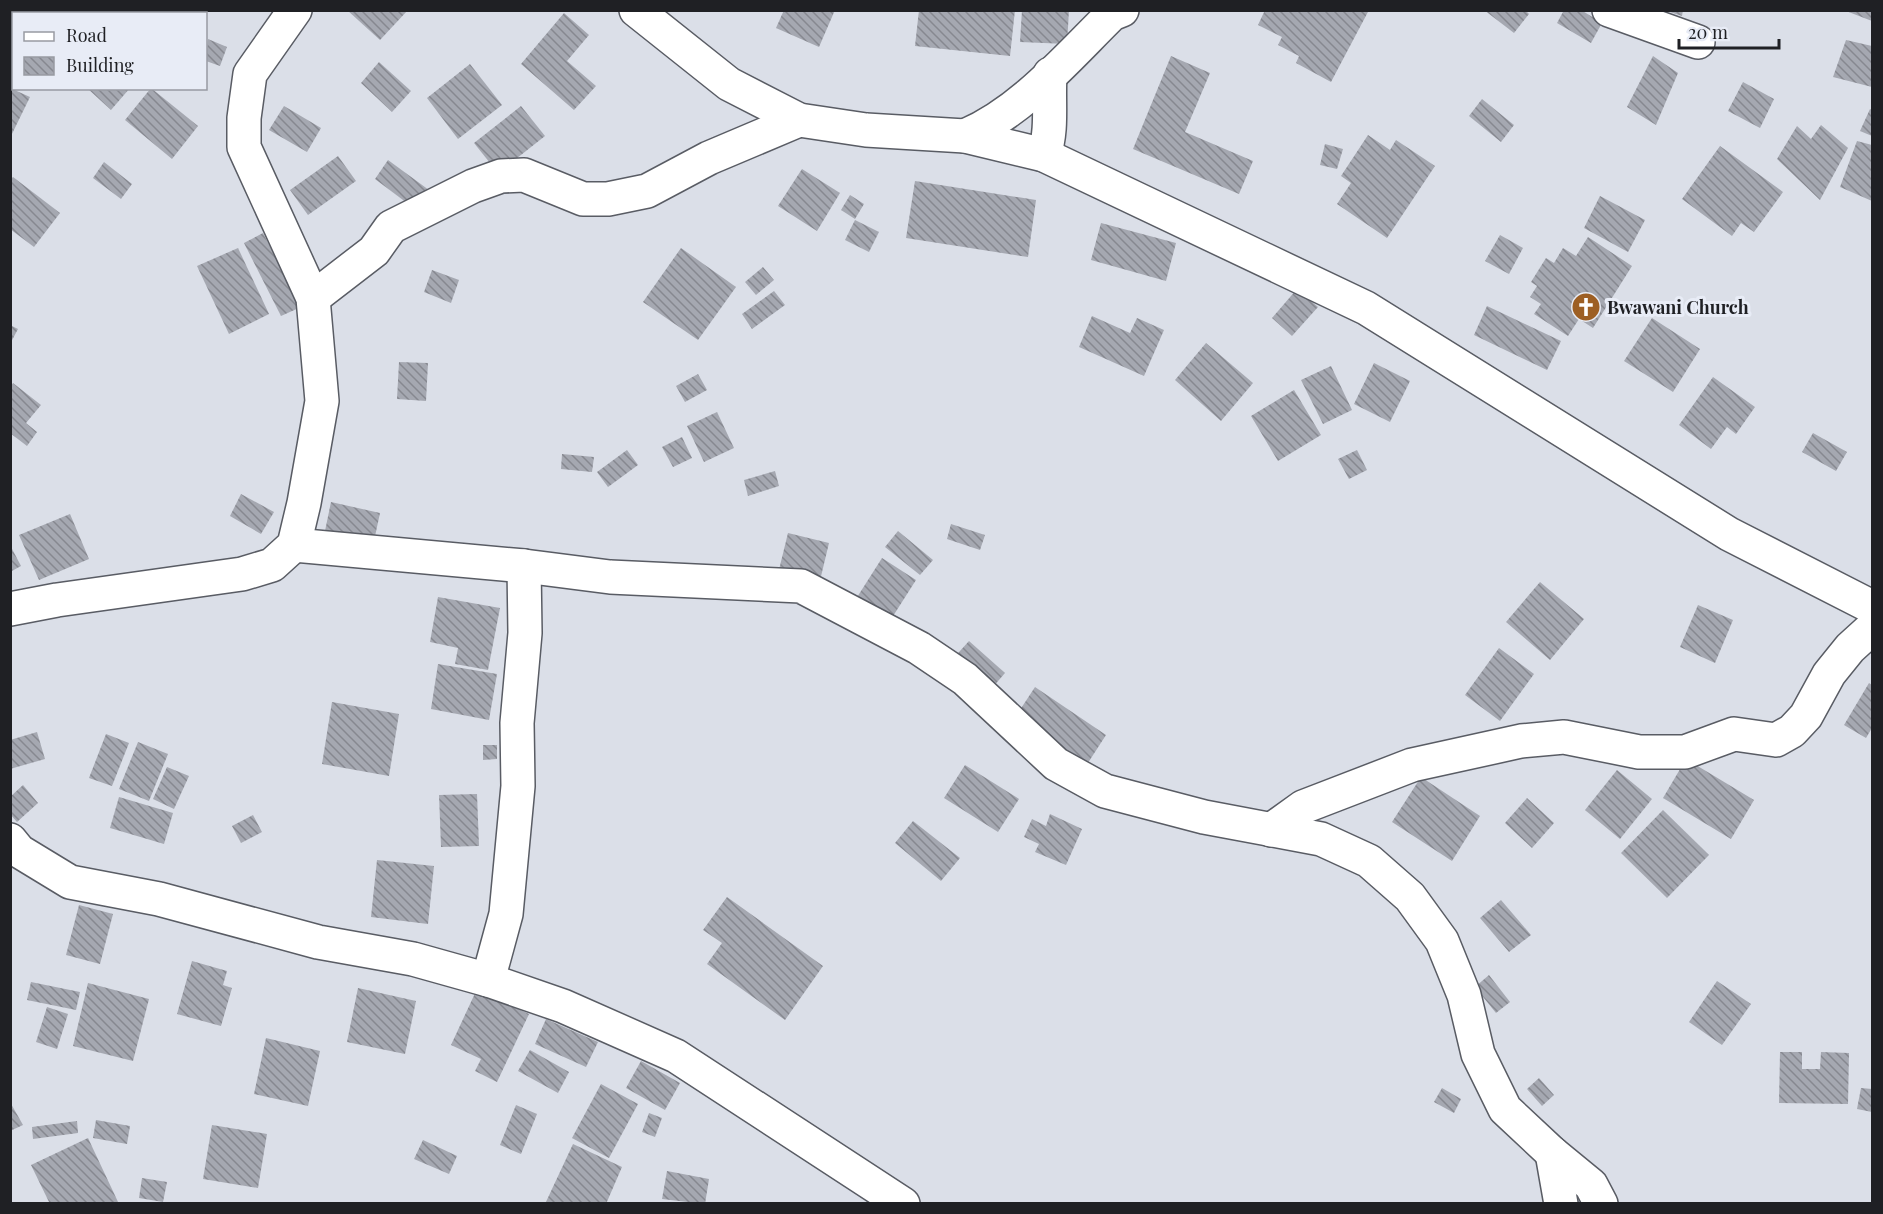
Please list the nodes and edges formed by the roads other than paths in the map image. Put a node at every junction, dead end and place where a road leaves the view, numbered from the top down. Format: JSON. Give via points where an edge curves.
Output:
{"nodes":[{"id":1,"x":295,"y":10,"type":"edge"},
{"id":2,"x":636,"y":10,"type":"edge"},
{"id":3,"x":1122,"y":10,"type":"edge"},
{"id":4,"x":1609,"y":10,"type":"edge"},
{"id":5,"x":1698,"y":42,"type":"dead end"},
{"id":6,"x":1050,"y":74,"type":"junction"},
{"id":7,"x":799,"y":120,"type":"junction"},
{"id":8,"x":965,"y":136,"type":"junction"},
{"id":9,"x":1044,"y":155,"type":"junction"},
{"id":10,"x":313,"y":298,"type":"junction"},
{"id":11,"x":294,"y":545,"type":"junction"},
{"id":12,"x":524,"y":566,"type":"junction"},
{"id":13,"x":1872,"y":608,"type":"edge"},
{"id":14,"x":10,"y":609,"type":"edge"},
{"id":15,"x":1872,"y":628,"type":"edge"},
{"id":16,"x":1270,"y":830,"type":"junction"},
{"id":17,"x":10,"y":840,"type":"edge"},
{"id":18,"x":488,"y":980,"type":"junction"},
{"id":19,"x":1552,"y":1154,"type":"junction"},
{"id":20,"x":903,"y":1203,"type":"edge"},
{"id":21,"x":1561,"y":1203,"type":"edge"},
{"id":22,"x":1601,"y":1203,"type":"edge"}],
"edges":[{"from":1,"to":10,"type":"street","via":[[250,74],[244,147]]},
{"from":2,"to":7,"type":"street","via":[[729,84]]},
{"from":3,"to":6,"type":"street","via":[[1112,14]]},
{"from":4,"to":5,"type":"street"},
{"from":6,"to":8,"type":"street","via":[[989,126]]},
{"from":6,"to":9,"type":"street","via":[[1051,136]]},
{"from":7,"to":8,"type":"street","via":[[866,130]]},
{"from":7,"to":10,"type":"street","via":[[709,158],[647,191],[608,200],[584,200],[524,175],[501,176],[473,186],[391,227],[374,251]]},
{"from":8,"to":9,"type":"street"},
{"from":9,"to":13,"type":"street","via":[[1366,308],[1729,534]]},
{"from":10,"to":11,"type":"street","via":[[322,402]]},
{"from":11,"to":12,"type":"street"},
{"from":11,"to":14,"type":"street","via":[[272,565],[242,574]]},
{"from":12,"to":16,"type":"street","via":[[610,577],[801,586],[919,648],[965,679],[1056,764],[1105,791]]},
{"from":12,"to":18,"type":"street","via":[[518,786],[506,914]]},
{"from":15,"to":16,"type":"street","via":[[1829,674],[1806,716],[1776,740],[1734,734],[1685,752],[1639,752],[1564,737],[1521,741],[1412,765],[1303,807]]},
{"from":16,"to":19,"type":"street","via":[[1321,839],[1370,861],[1410,897],[1442,941],[1464,995],[1478,1054],[1505,1109]]},
{"from":17,"to":18,"type":"street","via":[[19,851],[70,882],[159,899],[318,942],[413,959]]},
{"from":18,"to":20,"type":"street","via":[[563,1006],[676,1056]]},
{"from":19,"to":21,"type":"street"},
{"from":19,"to":22,"type":"street","via":[[1591,1185]]}]}
